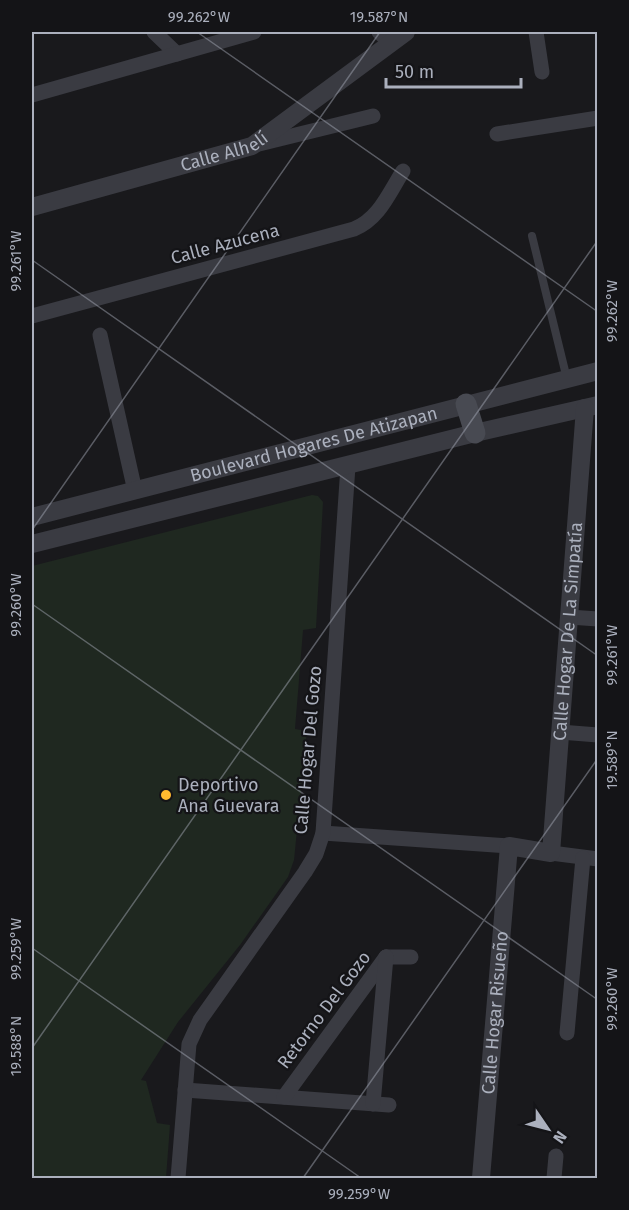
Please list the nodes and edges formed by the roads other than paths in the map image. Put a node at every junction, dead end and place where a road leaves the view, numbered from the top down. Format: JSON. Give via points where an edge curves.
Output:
{"nodes":[{"id":1,"x":154,"y":32,"type":"edge"},
{"id":2,"x":254,"y":32,"type":"edge"},
{"id":3,"x":406,"y":32,"type":"edge"},
{"id":4,"x":536,"y":32,"type":"edge"},
{"id":5,"x":385,"y":38,"type":"edge"},
{"id":6,"x":177,"y":54,"type":"junction"},
{"id":7,"x":542,"y":72,"type":"dead end"},
{"id":8,"x":32,"y":95,"type":"edge"},
{"id":9,"x":373,"y":116,"type":"dead end"},
{"id":10,"x":597,"y":118,"type":"edge"},
{"id":11,"x":497,"y":134,"type":"dead end"},
{"id":12,"x":252,"y":146,"type":"junction"},
{"id":13,"x":403,"y":171,"type":"dead end"},
{"id":14,"x":32,"y":207,"type":"edge"},
{"id":15,"x":532,"y":236,"type":"dead end"},
{"id":16,"x":32,"y":316,"type":"edge"},
{"id":17,"x":100,"y":335,"type":"dead end"},
{"id":18,"x":597,"y":371,"type":"edge"},
{"id":19,"x":567,"y":379,"type":"junction"},
{"id":20,"x":466,"y":405,"type":"junction"},
{"id":21,"x":591,"y":406,"type":"edge"},
{"id":22,"x":475,"y":433,"type":"junction"},
{"id":23,"x":348,"y":465,"type":"junction"},
{"id":24,"x":135,"y":491,"type":"junction"},
{"id":25,"x":32,"y":517,"type":"edge"},
{"id":26,"x":32,"y":544,"type":"edge"},
{"id":27,"x":569,"y":617,"type":"junction"},
{"id":28,"x":597,"y":619,"type":"edge"},
{"id":29,"x":560,"y":732,"type":"junction"},
{"id":30,"x":597,"y":735,"type":"edge"},
{"id":31,"x":323,"y":833,"type":"junction"},
{"id":32,"x":510,"y":846,"type":"junction"},
{"id":33,"x":551,"y":853,"type":"junction"},
{"id":34,"x":590,"y":859,"type":"edge"},
{"id":35,"x":386,"y":957,"type":"junction"},
{"id":36,"x":411,"y":957,"type":"dead end"},
{"id":37,"x":567,"y":1033,"type":"dead end"},
{"id":38,"x":185,"y":1090,"type":"junction"},
{"id":39,"x":284,"y":1097,"type":"junction"},
{"id":40,"x":556,"y":1156,"type":"dead end"},
{"id":41,"x":178,"y":1179,"type":"edge"},
{"id":42,"x":481,"y":1179,"type":"edge"},
{"id":43,"x":554,"y":1179,"type":"edge"}],
"edges":[{"from":1,"to":6,"type":"street"},
{"from":2,"to":6,"type":"street"},
{"from":3,"to":5,"type":"street","name":"Calle Alhelí"},
{"from":4,"to":7,"type":"street"},
{"from":5,"to":12,"type":"street","name":"Calle Alhelí"},
{"from":6,"to":8,"type":"street"},
{"from":9,"to":12,"type":"street"},
{"from":10,"to":11,"type":"street"},
{"from":12,"to":14,"type":"street","name":"Calle Alhelí"},
{"from":13,"to":16,"type":"street","name":"Calle Azucena","via":[[380,210],[364,225]]},
{"from":15,"to":19,"type":"lane"},
{"from":17,"to":24,"type":"street"},
{"from":18,"to":19,"type":"street","name":"Boulevard Hogares De Atizapan"},
{"from":19,"to":20,"type":"street","name":"Boulevard Hogares De Atizapan"},
{"from":20,"to":22,"type":"main road"},
{"from":20,"to":24,"type":"street","name":"Boulevard Hogares De Atizapan"},
{"from":21,"to":22,"type":"street","name":"Boulevard Hogares De Atizapan"},
{"from":21,"to":27,"type":"street","name":"Calle Hogar De La Simpatía"},
{"from":22,"to":23,"type":"street","name":"Boulevard Hogares De Atizapan"},
{"from":23,"to":26,"type":"street","name":"Boulevard Hogares De Atizapan"},
{"from":23,"to":31,"type":"street","name":"Calle Hogar Del Gozo"},
{"from":24,"to":25,"type":"street","name":"Boulevard Hogares De Atizapan"},
{"from":27,"to":28,"type":"street"},
{"from":27,"to":29,"type":"street","name":"Calle Hogar De La Simpatía"},
{"from":29,"to":30,"type":"street"},
{"from":29,"to":33,"type":"street","name":"Calle Hogar De La Simpatía"},
{"from":31,"to":32,"type":"street"},
{"from":31,"to":38,"type":"street","name":"Calle Hogar Del Gozo","via":[[305,872],[200,1020],[189,1044]]},
{"from":32,"to":33,"type":"street"},
{"from":32,"to":42,"type":"street","name":"Calle Hogar Risueño"},
{"from":33,"to":34,"type":"street"},
{"from":34,"to":37,"type":"street"},
{"from":35,"to":36,"type":"street"},
{"from":35,"to":39,"type":"street","name":"Retorno Del Gozo"},
{"from":35,"to":39,"type":"street","name":"Retorno Del Gozo","via":[[381,1104]]},
{"from":38,"to":39,"type":"street","name":"Retorno Del Gozo"},
{"from":38,"to":41,"type":"street","name":"Calle Hogar Del Gozo"},
{"from":40,"to":43,"type":"street"}]}
